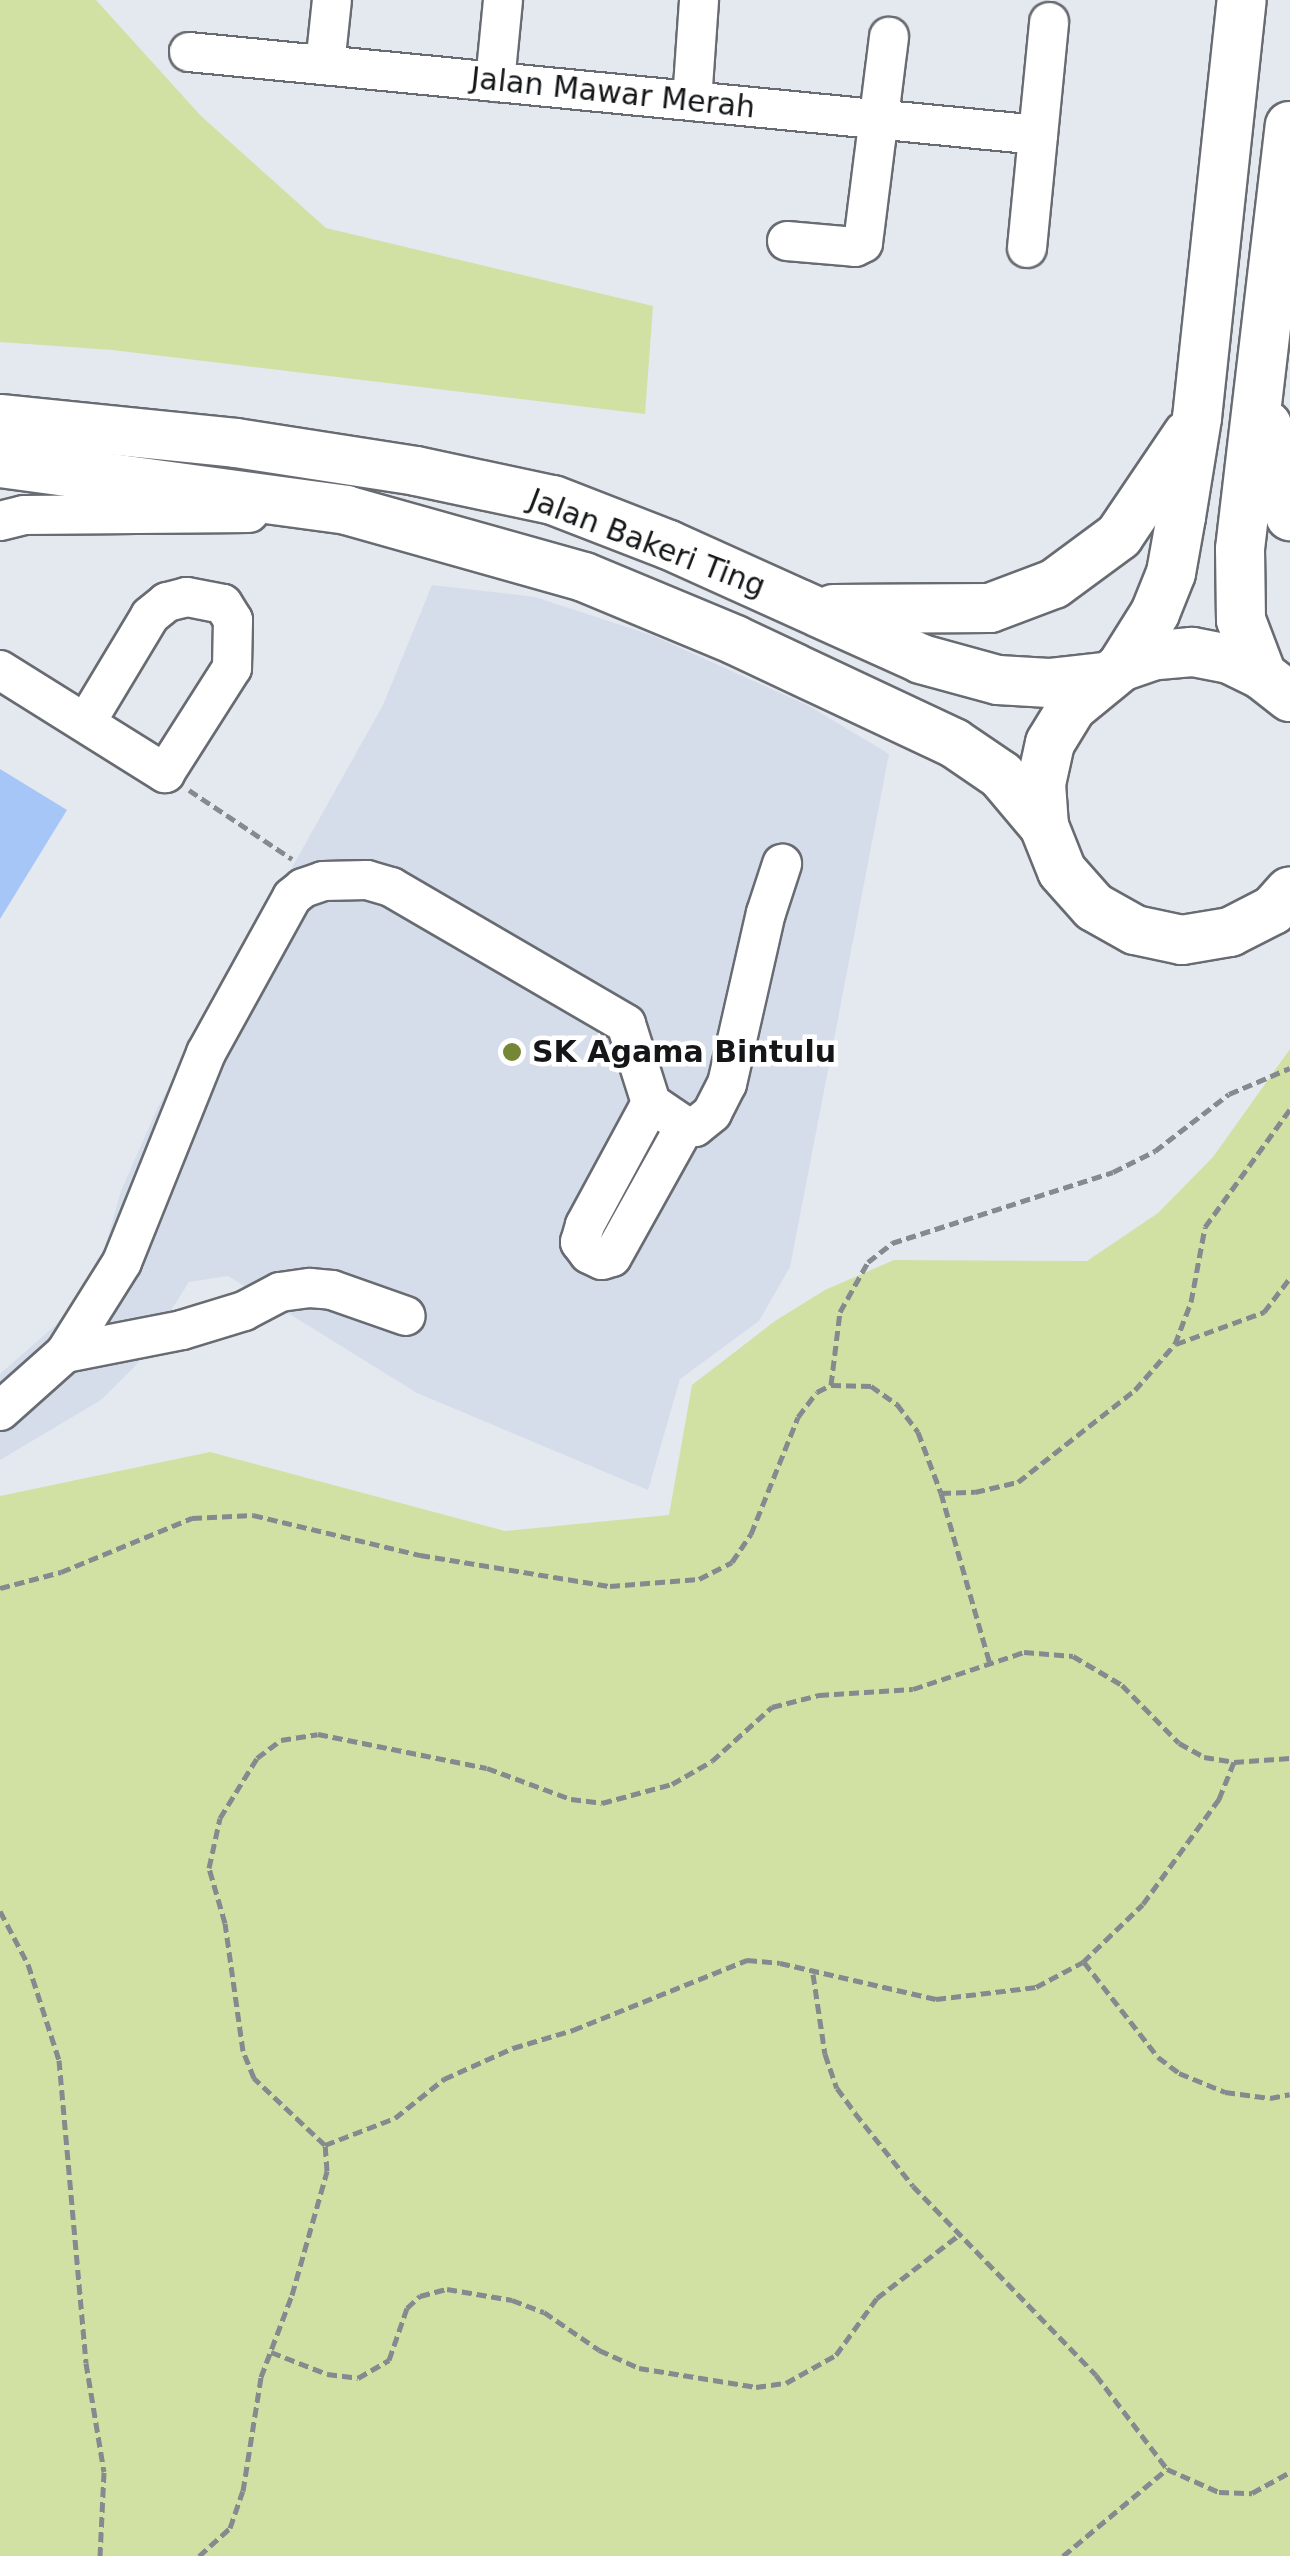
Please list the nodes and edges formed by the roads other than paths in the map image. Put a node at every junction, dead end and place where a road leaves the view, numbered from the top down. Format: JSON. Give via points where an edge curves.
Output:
{"nodes":[{"id":1,"x":332,"y":0,"type":"edge"},
{"id":2,"x":503,"y":0,"type":"edge"},
{"id":3,"x":699,"y":0,"type":"edge"},
{"id":4,"x":1242,"y":0,"type":"edge"},
{"id":5,"x":1049,"y":22,"type":"dead end"},
{"id":6,"x":889,"y":37,"type":"dead end"},
{"id":7,"x":189,"y":52,"type":"dead end"},
{"id":8,"x":326,"y":65,"type":"junction"},
{"id":9,"x":495,"y":82,"type":"junction"},
{"id":10,"x":692,"y":101,"type":"junction"},
{"id":11,"x":880,"y":120,"type":"junction"},
{"id":12,"x":1290,"y":126,"type":"edge"},
{"id":13,"x":1038,"y":135,"type":"junction"},
{"id":14,"x":787,"y":241,"type":"dead end"},
{"id":15,"x":1027,"y":248,"type":"dead end"},
{"id":16,"x":1261,"y":397,"type":"junction"},
{"id":17,"x":0,"y":418,"type":"edge"},
{"id":18,"x":1197,"y":418,"type":"junction"},
{"id":19,"x":0,"y":463,"type":"edge"},
{"id":20,"x":346,"y":510,"type":"junction"},
{"id":21,"x":1290,"y":516,"type":"edge"},
{"id":22,"x":0,"y":520,"type":"edge"},
{"id":23,"x":809,"y":608,"type":"junction"},
{"id":24,"x":0,"y":670,"type":"edge"},
{"id":25,"x":1112,"y":672,"type":"junction"},
{"id":26,"x":1276,"y":686,"type":"edge"},
{"id":27,"x":87,"y":722,"type":"junction"},
{"id":28,"x":1044,"y":826,"type":"junction"},
{"id":29,"x":782,"y":864,"type":"dead end"},
{"id":30,"x":1290,"y":892,"type":"edge"},
{"id":31,"x":651,"y":1103,"type":"junction"},
{"id":32,"x":685,"y":1126,"type":"junction"},
{"id":33,"x":406,"y":1316,"type":"dead end"},
{"id":34,"x":65,"y":1353,"type":"junction"},
{"id":35,"x":0,"y":1411,"type":"edge"}],
"edges":[{"from":1,"to":8,"type":"street"},
{"from":2,"to":9,"type":"street"},
{"from":3,"to":10,"type":"street"},
{"from":4,"to":18,"type":"main road"},
{"from":5,"to":13,"type":"street"},
{"from":6,"to":11,"type":"street"},
{"from":7,"to":8,"type":"street","name":"Jalan Mawar Merah"},
{"from":8,"to":9,"type":"street","name":"Jalan Mawar Merah"},
{"from":9,"to":10,"type":"street","name":"Jalan Mawar Merah"},
{"from":10,"to":11,"type":"street","name":"Jalan Mawar Merah"},
{"from":11,"to":13,"type":"street","name":"Jalan Mawar Merah"},
{"from":11,"to":14,"type":"street","via":[[863,242],[855,248]]},
{"from":12,"to":16,"type":"main road"},
{"from":13,"to":15,"type":"street"},
{"from":16,"to":21,"type":"main road"},
{"from":16,"to":26,"type":"main road","via":[[1240,549],[1241,620]]},
{"from":17,"to":23,"type":"main road","name":"Jalan Bakeri Ting","via":[[236,443],[553,500]]},
{"from":18,"to":23,"type":"main road","via":[[1119,536],[1054,584],[990,608]]},
{"from":18,"to":25,"type":"main road","via":[[1171,573],[1156,614]]},
{"from":19,"to":20,"type":"main road","name":"Jalan Bakeri Ting"},
{"from":20,"to":22,"type":"street"},
{"from":20,"to":28,"type":"main road","name":"Jalan Bakeri Ting","via":[[584,577],[735,640],[954,743],[1000,775]]},
{"from":23,"to":25,"type":"main road","name":"Jalan Bakeri Ting","via":[[920,659],[998,680],[1048,682]]},
{"from":24,"to":27,"type":"street"},
{"from":25,"to":26,"type":"main road","name":"Jalan Bakeri Ting","via":[[1155,655],[1192,652],[1229,659]]},
{"from":25,"to":28,"type":"main road","via":[[1072,706],[1050,743],[1041,784]]},
{"from":27,"to":27,"type":"street","via":[[150,616],[188,597],[223,604],[233,620],[232,668],[165,774]]},
{"from":28,"to":30,"type":"main road","via":[[1062,871],[1094,906],[1135,930],[1182,940],[1230,932]]},
{"from":29,"to":32,"type":"street","via":[[728,1084],[712,1113]]},
{"from":31,"to":32,"type":"street"},
{"from":31,"to":32,"type":"street","via":[[585,1225],[580,1242],[588,1254],[612,1257]]},
{"from":31,"to":34,"type":"street","via":[[626,1024],[391,887],[323,880],[292,897],[206,1053],[122,1262]]},
{"from":33,"to":34,"type":"street","via":[[310,1288],[280,1292],[182,1330]]},
{"from":34,"to":35,"type":"street"}]}
